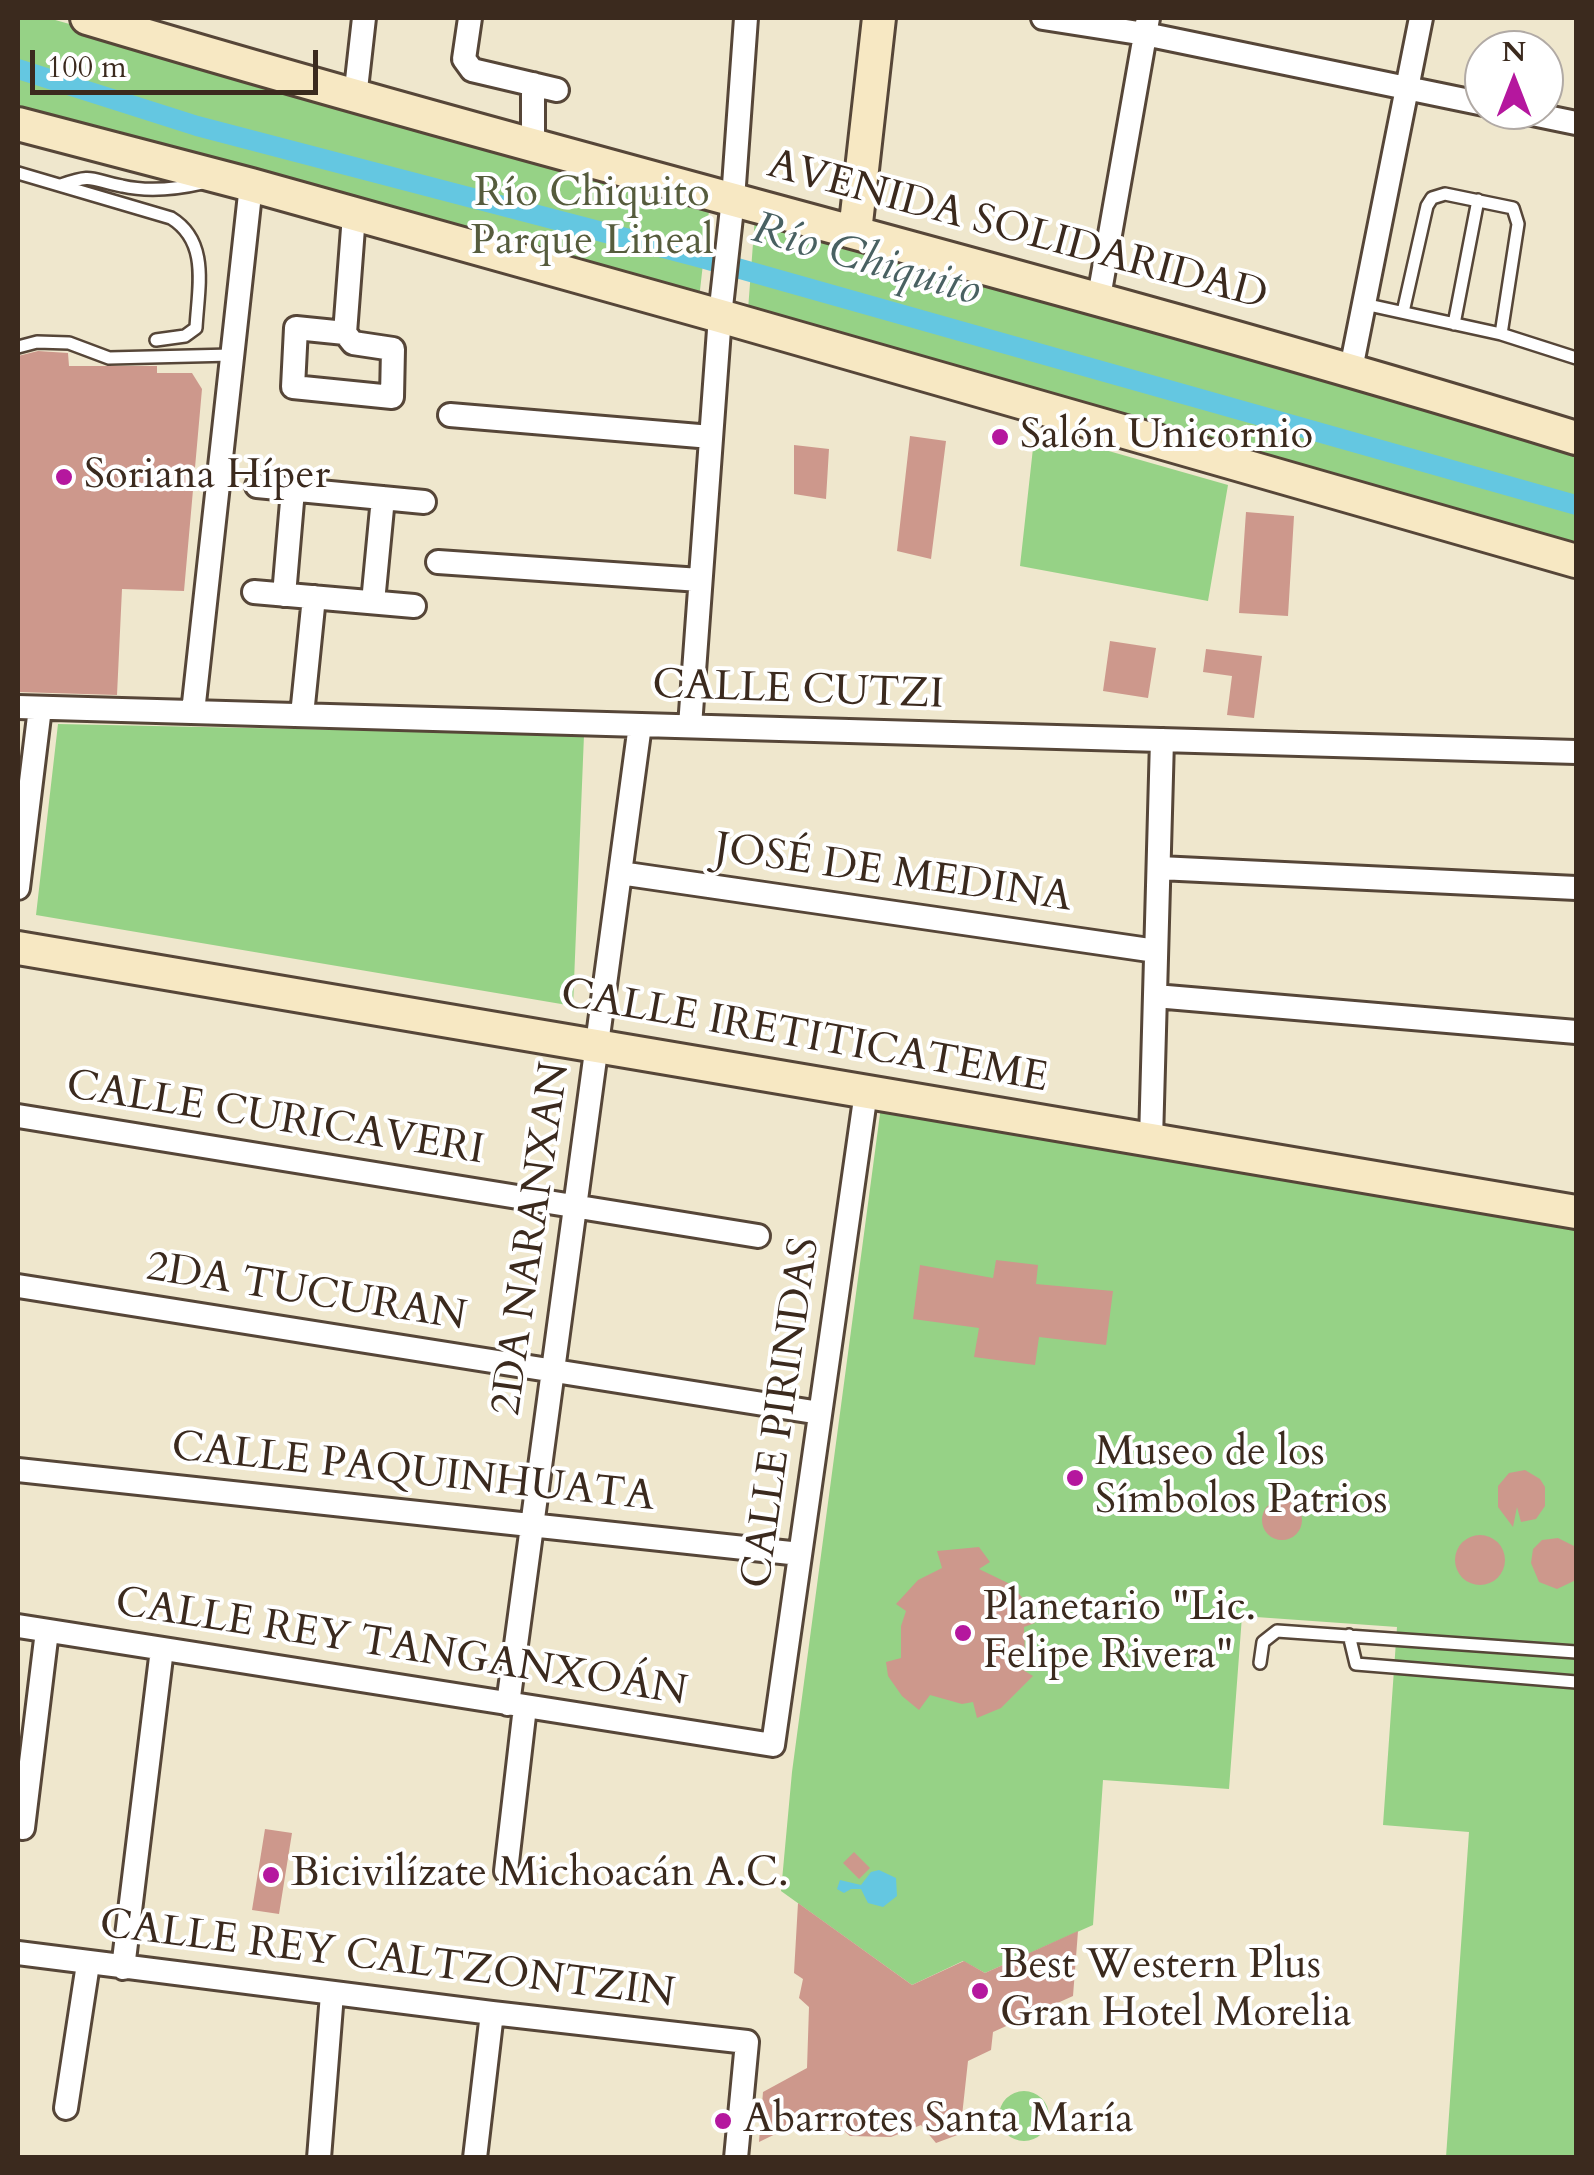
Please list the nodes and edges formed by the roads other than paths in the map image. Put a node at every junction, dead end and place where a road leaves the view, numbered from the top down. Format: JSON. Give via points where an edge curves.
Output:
{"nodes":[{"id":1,"x":87,"y":18,"type":"edge"},
{"id":2,"x":364,"y":18,"type":"edge"},
{"id":3,"x":470,"y":18,"type":"edge"},
{"id":4,"x":746,"y":18,"type":"edge"},
{"id":5,"x":879,"y":18,"type":"edge"},
{"id":6,"x":1043,"y":18,"type":"edge"},
{"id":7,"x":1422,"y":18,"type":"edge"},
{"id":8,"x":1146,"y":26,"type":"edge"},
{"id":9,"x":533,"y":84,"type":"junction"},
{"id":10,"x":1408,"y":88,"type":"junction"},
{"id":11,"x":557,"y":90,"type":"dead end"},
{"id":12,"x":355,"y":98,"type":"junction"},
{"id":13,"x":1464,"y":100,"type":"edge"},
{"id":14,"x":18,"y":124,"type":"edge"},
{"id":15,"x":533,"y":146,"type":"junction"},
{"id":16,"x":18,"y":173,"type":"edge"},
{"id":17,"x":238,"y":181,"type":"junction"},
{"id":18,"x":61,"y":184,"type":"junction"},
{"id":19,"x":733,"y":199,"type":"junction"},
{"id":20,"x":1478,"y":200,"type":"junction"},
{"id":21,"x":354,"y":214,"type":"junction"},
{"id":22,"x":856,"y":232,"type":"junction"},
{"id":23,"x":1098,"y":297,"type":"junction"},
{"id":24,"x":722,"y":301,"type":"junction"},
{"id":25,"x":1364,"y":304,"type":"junction"},
{"id":26,"x":1403,"y":312,"type":"junction"},
{"id":27,"x":1454,"y":324,"type":"junction"},
{"id":28,"x":345,"y":332,"type":"junction"},
{"id":29,"x":1501,"y":334,"type":"junction"},
{"id":30,"x":156,"y":340,"type":"dead end"},
{"id":31,"x":18,"y":346,"type":"edge"},
{"id":32,"x":232,"y":355,"type":"junction"},
{"id":33,"x":1576,"y":358,"type":"edge"},
{"id":34,"x":1352,"y":368,"type":"junction"},
{"id":35,"x":450,"y":415,"type":"dead end"},
{"id":36,"x":711,"y":438,"type":"junction"},
{"id":37,"x":1576,"y":438,"type":"edge"},
{"id":38,"x":257,"y":486,"type":"dead end"},
{"id":39,"x":293,"y":490,"type":"junction"},
{"id":40,"x":383,"y":498,"type":"junction"},
{"id":41,"x":424,"y":502,"type":"dead end"},
{"id":42,"x":1576,"y":561,"type":"edge"},
{"id":43,"x":438,"y":562,"type":"dead end"},
{"id":44,"x":700,"y":580,"type":"junction"},
{"id":45,"x":254,"y":592,"type":"dead end"},
{"id":46,"x":284,"y":595,"type":"junction"},
{"id":47,"x":314,"y":597,"type":"junction"},
{"id":48,"x":374,"y":602,"type":"junction"},
{"id":49,"x":414,"y":606,"type":"dead end"},
{"id":50,"x":29,"y":707,"type":"edge"},
{"id":51,"x":193,"y":712,"type":"junction"},
{"id":52,"x":302,"y":715,"type":"junction"},
{"id":53,"x":640,"y":725,"type":"junction"},
{"id":54,"x":690,"y":726,"type":"junction"},
{"id":55,"x":1162,"y":740,"type":"junction"},
{"id":56,"x":1576,"y":752,"type":"edge"},
{"id":57,"x":1159,"y":868,"type":"junction"},
{"id":58,"x":620,"y":873,"type":"junction"},
{"id":59,"x":18,"y":888,"type":"edge"},
{"id":60,"x":1576,"y":888,"type":"edge"},
{"id":61,"x":18,"y":948,"type":"edge"},
{"id":62,"x":1156,"y":950,"type":"junction"},
{"id":63,"x":1155,"y":996,"type":"junction"},
{"id":64,"x":1576,"y":1032,"type":"edge"},
{"id":65,"x":596,"y":1046,"type":"junction"},
{"id":66,"x":866,"y":1092,"type":"junction"},
{"id":67,"x":18,"y":1116,"type":"edge"},
{"id":68,"x":1151,"y":1140,"type":"junction"},
{"id":69,"x":574,"y":1206,"type":"junction"},
{"id":70,"x":1576,"y":1212,"type":"edge"},
{"id":71,"x":758,"y":1236,"type":"dead end"},
{"id":72,"x":18,"y":1286,"type":"edge"},
{"id":73,"x":553,"y":1370,"type":"junction"},
{"id":74,"x":820,"y":1412,"type":"junction"},
{"id":75,"x":18,"y":1470,"type":"edge"},
{"id":76,"x":532,"y":1525,"type":"junction"},
{"id":77,"x":800,"y":1554,"type":"junction"},
{"id":78,"x":18,"y":1626,"type":"edge"},
{"id":79,"x":47,"y":1631,"type":"junction"},
{"id":80,"x":1349,"y":1636,"type":"junction"},
{"id":81,"x":162,"y":1649,"type":"junction"},
{"id":82,"x":1576,"y":1652,"type":"edge"},
{"id":83,"x":1260,"y":1662,"type":"dead end"},
{"id":84,"x":1576,"y":1682,"type":"edge"},
{"id":85,"x":516,"y":1705,"type":"junction"},
{"id":86,"x":773,"y":1745,"type":"joint"},
{"id":87,"x":23,"y":1828,"type":"dead end"},
{"id":88,"x":506,"y":1871,"type":"dead end"},
{"id":89,"x":18,"y":1953,"type":"edge"},
{"id":90,"x":88,"y":1964,"type":"junction"},
{"id":91,"x":123,"y":1968,"type":"junction"},
{"id":92,"x":332,"y":1994,"type":"junction"},
{"id":93,"x":492,"y":2013,"type":"junction"},
{"id":94,"x":66,"y":2108,"type":"dead end"},
{"id":95,"x":320,"y":2158,"type":"edge"},
{"id":96,"x":475,"y":2158,"type":"edge"},
{"id":97,"x":736,"y":2158,"type":"edge"}],
"edges":[{"from":1,"to":12,"type":"main road","name":"AVENIDA SOLIDARIDAD"},
{"from":2,"to":12,"type":"street"},
{"from":3,"to":9,"type":"street","via":[[466,66]]},
{"from":4,"to":19,"type":"street"},
{"from":5,"to":22,"type":"main road"},
{"from":6,"to":8,"type":"street"},
{"from":7,"to":10,"type":"street"},
{"from":8,"to":10,"type":"street"},
{"from":8,"to":23,"type":"street"},
{"from":9,"to":11,"type":"street"},
{"from":9,"to":15,"type":"street"},
{"from":10,"to":13,"type":"street"},
{"from":10,"to":25,"type":"street"},
{"from":12,"to":15,"type":"main road","name":"AVENIDA SOLIDARIDAD"},
{"from":14,"to":17,"type":"main road"},
{"from":15,"to":19,"type":"main road","name":"AVENIDA SOLIDARIDAD"},
{"from":16,"to":18,"type":"lane"},
{"from":17,"to":18,"type":"lane","via":[[124,187],[88,175]]},
{"from":17,"to":21,"type":"main road"},
{"from":17,"to":32,"type":"street"},
{"from":18,"to":30,"type":"lane","via":[[171,218],[194,238],[196,328]]},
{"from":19,"to":22,"type":"main road","name":"AVENIDA SOLIDARIDAD"},
{"from":19,"to":24,"type":"street"},
{"from":20,"to":26,"type":"lane","via":[[1439,194],[1426,206]]},
{"from":20,"to":27,"type":"lane"},
{"from":20,"to":29,"type":"lane","via":[[1504,204],[1517,216]]},
{"from":21,"to":24,"type":"main road"},
{"from":21,"to":28,"type":"street"},
{"from":22,"to":23,"type":"main road","name":"AVENIDA SOLIDARIDAD"},
{"from":23,"to":34,"type":"main road","name":"AVENIDA SOLIDARIDAD"},
{"from":24,"to":36,"type":"street"},
{"from":24,"to":42,"type":"main road"},
{"from":25,"to":26,"type":"lane"},
{"from":25,"to":34,"type":"street"},
{"from":26,"to":27,"type":"lane"},
{"from":27,"to":29,"type":"lane"},
{"from":28,"to":28,"type":"street","via":[[296,328],[293,388],[392,397],[393,350],[352,343]]},
{"from":29,"to":33,"type":"lane"},
{"from":31,"to":32,"type":"lane","via":[[69,343],[109,358]]},
{"from":32,"to":51,"type":"street"},
{"from":34,"to":37,"type":"main road","name":"AVENIDA SOLIDARIDAD"},
{"from":35,"to":36,"type":"street"},
{"from":36,"to":44,"type":"street"},
{"from":38,"to":39,"type":"street"},
{"from":39,"to":40,"type":"street"},
{"from":39,"to":46,"type":"street"},
{"from":40,"to":41,"type":"street"},
{"from":40,"to":48,"type":"street"},
{"from":43,"to":44,"type":"street"},
{"from":44,"to":54,"type":"street"},
{"from":45,"to":46,"type":"street"},
{"from":46,"to":47,"type":"street"},
{"from":47,"to":48,"type":"street"},
{"from":47,"to":52,"type":"street"},
{"from":48,"to":49,"type":"street"},
{"from":50,"to":51,"type":"street","name":"CALLE CUTZI"},
{"from":50,"to":59,"type":"street"},
{"from":51,"to":52,"type":"street","name":"CALLE CUTZI"},
{"from":52,"to":53,"type":"street","name":"CALLE CUTZI"},
{"from":53,"to":54,"type":"street","name":"CALLE CUTZI"},
{"from":53,"to":58,"type":"street","name":"2DA NARANXAN"},
{"from":54,"to":55,"type":"street","name":"CALLE CUTZI"},
{"from":55,"to":56,"type":"street","name":"CALLE CUTZI"},
{"from":55,"to":57,"type":"street"},
{"from":57,"to":60,"type":"street"},
{"from":57,"to":62,"type":"street"},
{"from":58,"to":62,"type":"street","name":"JOSÉ DE MEDINA"},
{"from":58,"to":65,"type":"street","name":"2DA NARANXAN"},
{"from":61,"to":65,"type":"main road","name":"CALLE IRETITICATEME"},
{"from":62,"to":63,"type":"street"},
{"from":63,"to":64,"type":"street"},
{"from":63,"to":68,"type":"street"},
{"from":65,"to":66,"type":"main road","name":"CALLE IRETITICATEME"},
{"from":65,"to":69,"type":"street","name":"2DA NARANXAN"},
{"from":66,"to":68,"type":"main road","name":"CALLE IRETITICATEME"},
{"from":66,"to":74,"type":"street","name":"CALLE PIRINDAS"},
{"from":67,"to":69,"type":"street","name":"CALLE CURICAVERI"},
{"from":68,"to":70,"type":"main road","name":"CALLE IRETITICATEME"},
{"from":69,"to":71,"type":"street","name":"CALLE CURICAVERI"},
{"from":69,"to":73,"type":"street","name":"2DA NARANXAN"},
{"from":72,"to":73,"type":"street","name":"2DA TUCURAN"},
{"from":73,"to":74,"type":"street","name":"2DA TUCURAN"},
{"from":73,"to":76,"type":"street","name":"2DA NARANXAN"},
{"from":74,"to":77,"type":"street","name":"CALLE PIRINDAS"},
{"from":75,"to":76,"type":"street","name":"CALLE PAQUINHUATA"},
{"from":76,"to":77,"type":"street","name":"CALLE PAQUINHUATA"},
{"from":76,"to":85,"type":"street","name":"2DA NARANXAN"},
{"from":77,"to":86,"type":"street","name":"CALLE PIRINDAS"},
{"from":78,"to":79,"type":"street","name":"CALLE REY TANGANXOÁN"},
{"from":79,"to":81,"type":"street","name":"CALLE REY TANGANXOÁN"},
{"from":79,"to":87,"type":"street"},
{"from":80,"to":82,"type":"lane"},
{"from":80,"to":83,"type":"lane","via":[[1277,1631],[1263,1642]]},
{"from":80,"to":84,"type":"lane","via":[[1365,1666]]},
{"from":81,"to":85,"type":"street","name":"CALLE REY TANGANXOÁN"},
{"from":81,"to":91,"type":"street"},
{"from":85,"to":86,"type":"street","name":"CALLE REY TANGANXOÁN"},
{"from":85,"to":88,"type":"street","name":"2DA NARANXAN"},
{"from":89,"to":90,"type":"street","name":"CALLE REY CALTZONTZIN"},
{"from":90,"to":91,"type":"street","name":"CALLE REY CALTZONTZIN"},
{"from":90,"to":94,"type":"street"},
{"from":91,"to":92,"type":"street","name":"CALLE REY CALTZONTZIN"},
{"from":92,"to":93,"type":"street","name":"CALLE REY CALTZONTZIN"},
{"from":92,"to":95,"type":"street"},
{"from":93,"to":96,"type":"street"},
{"from":93,"to":97,"type":"street","name":"CALLE REY CALTZONTZIN","via":[[747,2042]]}]}
